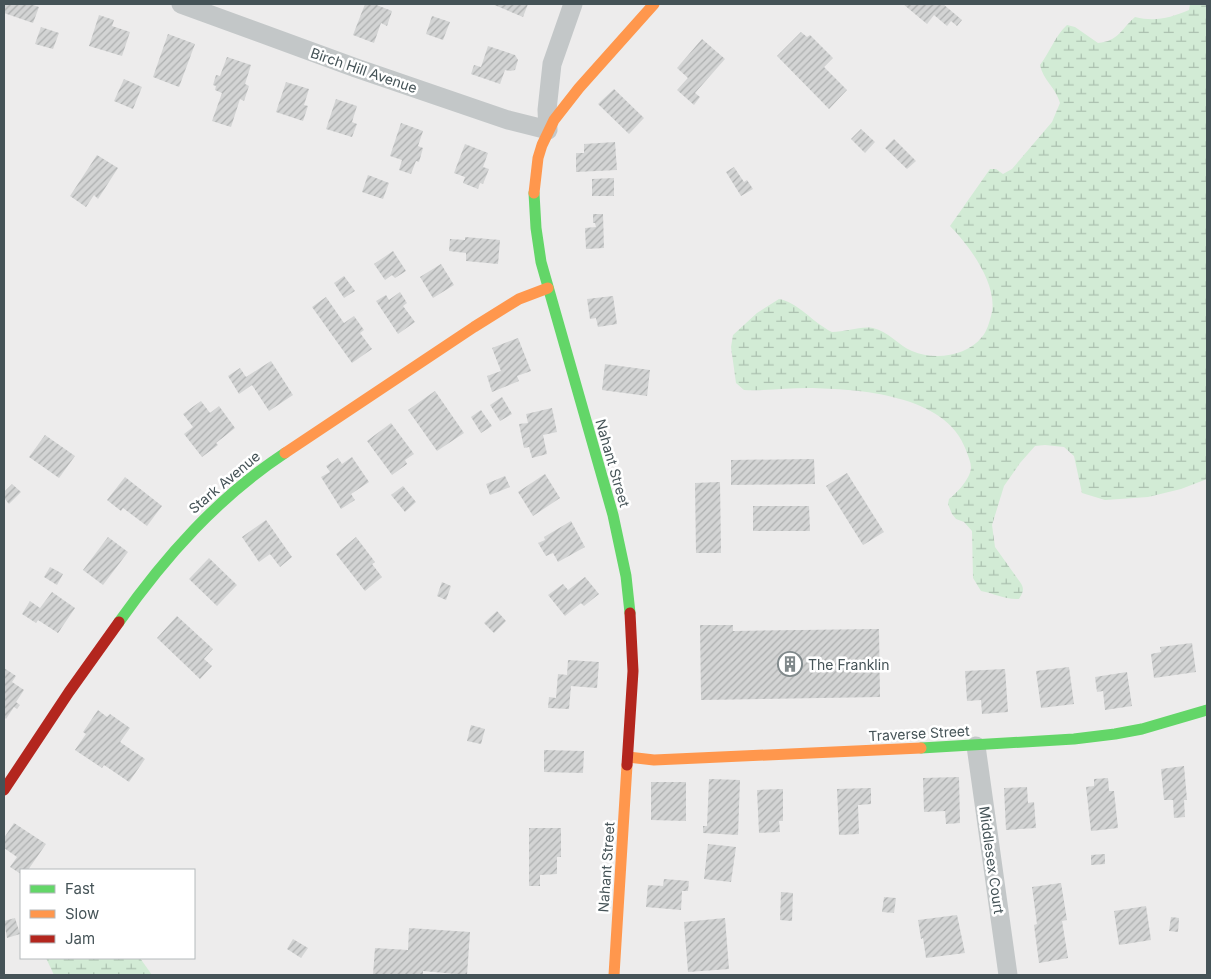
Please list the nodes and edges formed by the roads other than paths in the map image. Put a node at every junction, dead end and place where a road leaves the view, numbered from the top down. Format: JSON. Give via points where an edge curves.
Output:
{"nodes":[{"id":1,"x":573,"y":4,"type":"edge"},
{"id":2,"x":654,"y":4,"type":"edge"},
{"id":3,"x":192,"y":5,"type":"edge"},
{"id":4,"x":548,"y":130,"type":"junction"},
{"id":5,"x":548,"y":288,"type":"junction"},
{"id":6,"x":1207,"y":710,"type":"edge"},
{"id":7,"x":976,"y":746,"type":"junction"},
{"id":8,"x":628,"y":757,"type":"junction"},
{"id":9,"x":4,"y":790,"type":"edge"},
{"id":10,"x":614,"y":975,"type":"edge"},
{"id":11,"x":1008,"y":975,"type":"edge"}],
"edges":[{"from":1,"to":4,"type":"street","via":[[552,64]]},
{"from":2,"to":4,"type":"street","name":"Nahant Street","via":[[598,64]]},
{"from":3,"to":4,"type":"street","name":"Birch Hill Avenue","via":[[356,68],[508,120]]},
{"from":4,"to":5,"type":"street","name":"Nahant Street","via":[[538,155],[534,190],[538,243]]},
{"from":5,"to":8,"type":"street","name":"Nahant Street","via":[[613,515],[626,576],[633,649]]},
{"from":5,"to":9,"type":"street","name":"Stark Avenue","via":[[519,299],[474,327],[276,458],[226,497],[147,582]]},
{"from":6,"to":7,"type":"street","name":"Traverse Street","via":[[1171,722],[1115,734]]},
{"from":7,"to":8,"type":"street","name":"Traverse Street","via":[[654,760]]},
{"from":7,"to":11,"type":"street","name":"Middlesex Court"},
{"from":8,"to":10,"type":"street","name":"Nahant Street"}]}
